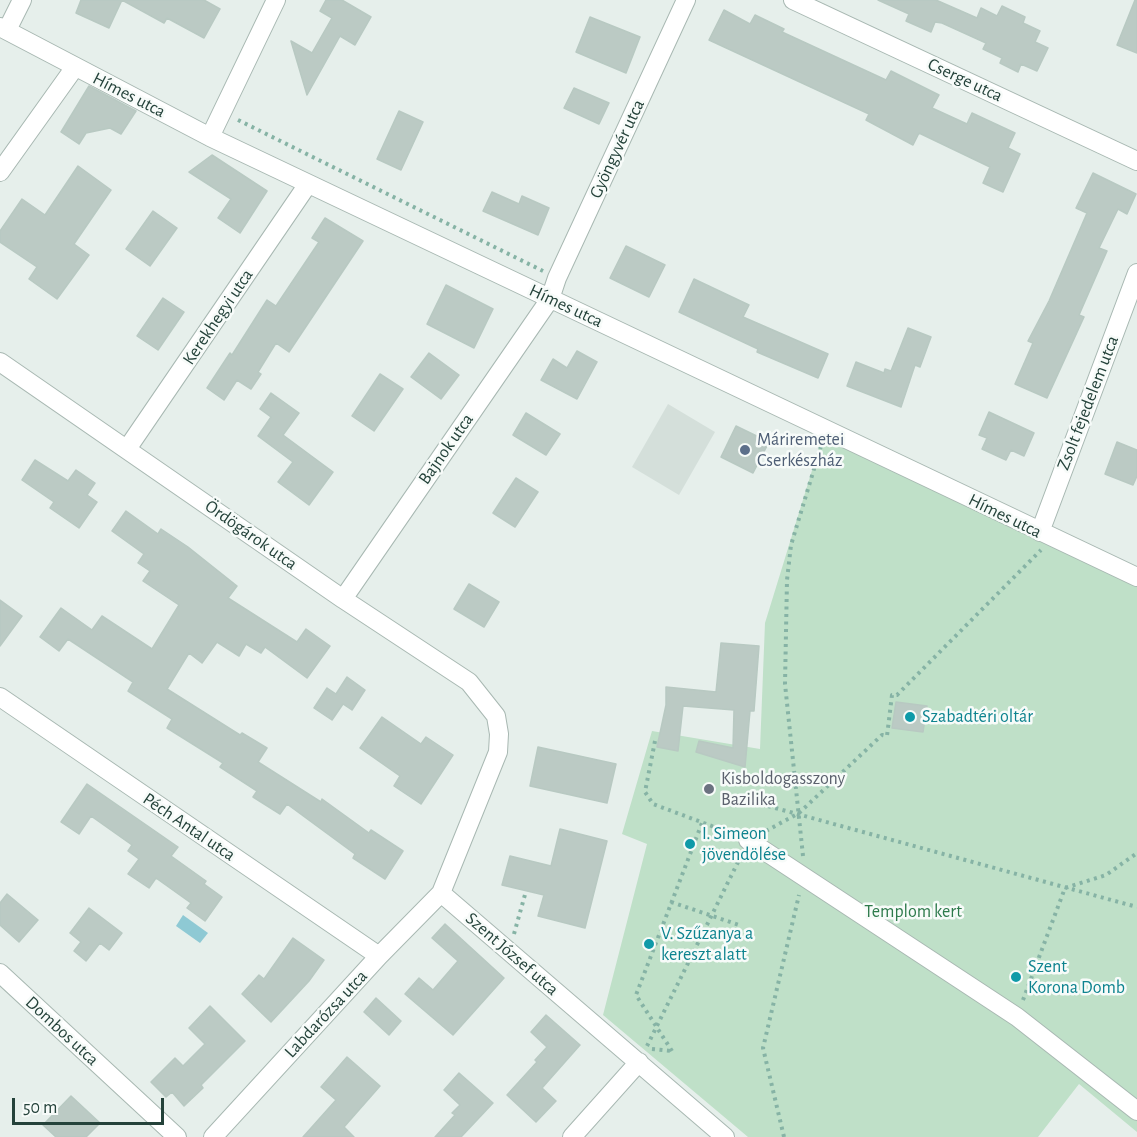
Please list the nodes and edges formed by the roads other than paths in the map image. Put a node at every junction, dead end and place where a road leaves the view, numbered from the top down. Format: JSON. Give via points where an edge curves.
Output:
{"nodes":[{"id":1,"x":22,"y":0,"type":"edge"},
{"id":2,"x":276,"y":0,"type":"edge"},
{"id":3,"x":686,"y":0,"type":"edge"},
{"id":4,"x":793,"y":0,"type":"edge"},
{"id":5,"x":3,"y":28,"type":"edge"},
{"id":6,"x":75,"y":67,"type":"junction"},
{"id":7,"x":210,"y":137,"type":"junction"},
{"id":8,"x":1137,"y":161,"type":"edge"},
{"id":9,"x":0,"y":172,"type":"edge"},
{"id":10,"x":308,"y":184,"type":"junction"},
{"id":11,"x":1137,"y":273,"type":"edge"},
{"id":12,"x":550,"y":299,"type":"junction"},
{"id":13,"x":0,"y":362,"type":"edge"},
{"id":14,"x":127,"y":449,"type":"junction"},
{"id":15,"x":1040,"y":532,"type":"junction"},
{"id":16,"x":1137,"y":577,"type":"edge"},
{"id":17,"x":343,"y":599,"type":"junction"},
{"id":18,"x":0,"y":698,"type":"edge"},
{"id":19,"x":748,"y":840,"type":"road end"},
{"id":20,"x":441,"y":893,"type":"junction"},
{"id":21,"x":379,"y":956,"type":"junction"},
{"id":22,"x":0,"y":973,"type":"edge"},
{"id":23,"x":639,"y":1062,"type":"junction"},
{"id":24,"x":1137,"y":1111,"type":"edge"},
{"id":25,"x":177,"y":1137,"type":"edge"},
{"id":26,"x":213,"y":1137,"type":"edge"},
{"id":27,"x":572,"y":1137,"type":"edge"},
{"id":28,"x":726,"y":1137,"type":"edge"}],
"edges":[{"from":1,"to":5,"type":"street"},
{"from":2,"to":7,"type":"street"},
{"from":3,"to":12,"type":"street","name":"Gyöngyvér utca"},
{"from":4,"to":8,"type":"street","name":"Cserge utca"},
{"from":5,"to":6,"type":"street","name":"Hímes utca"},
{"from":6,"to":7,"type":"street","name":"Hímes utca"},
{"from":6,"to":9,"type":"street"},
{"from":7,"to":10,"type":"street","name":"Hímes utca"},
{"from":10,"to":12,"type":"street","name":"Hímes utca"},
{"from":10,"to":14,"type":"street","name":"Kerekhegyi utca"},
{"from":11,"to":15,"type":"street","name":"Zsolt fejedelem utca"},
{"from":12,"to":15,"type":"street","name":"Hímes utca"},
{"from":12,"to":17,"type":"street","name":"Bajnok utca"},
{"from":13,"to":14,"type":"street","name":"Ördögárok utca"},
{"from":14,"to":17,"type":"street","name":"Ördögárok utca"},
{"from":15,"to":16,"type":"street","name":"Hímes utca"},
{"from":17,"to":20,"type":"street","name":"Ördögárok utca","via":[[469,682],[496,716],[498,752]]},
{"from":18,"to":21,"type":"street","name":"Péch Antal utca"},
{"from":19,"to":24,"type":"street","via":[[1017,1017]]},
{"from":20,"to":21,"type":"street","name":"Labdarózsa utca"},
{"from":20,"to":23,"type":"street","name":"Szent József utca"},
{"from":21,"to":26,"type":"street","name":"Labdarózsa utca"},
{"from":22,"to":25,"type":"street","name":"Dombos utca"},
{"from":23,"to":27,"type":"street"},
{"from":23,"to":28,"type":"street","name":"Szent József utca"}]}
